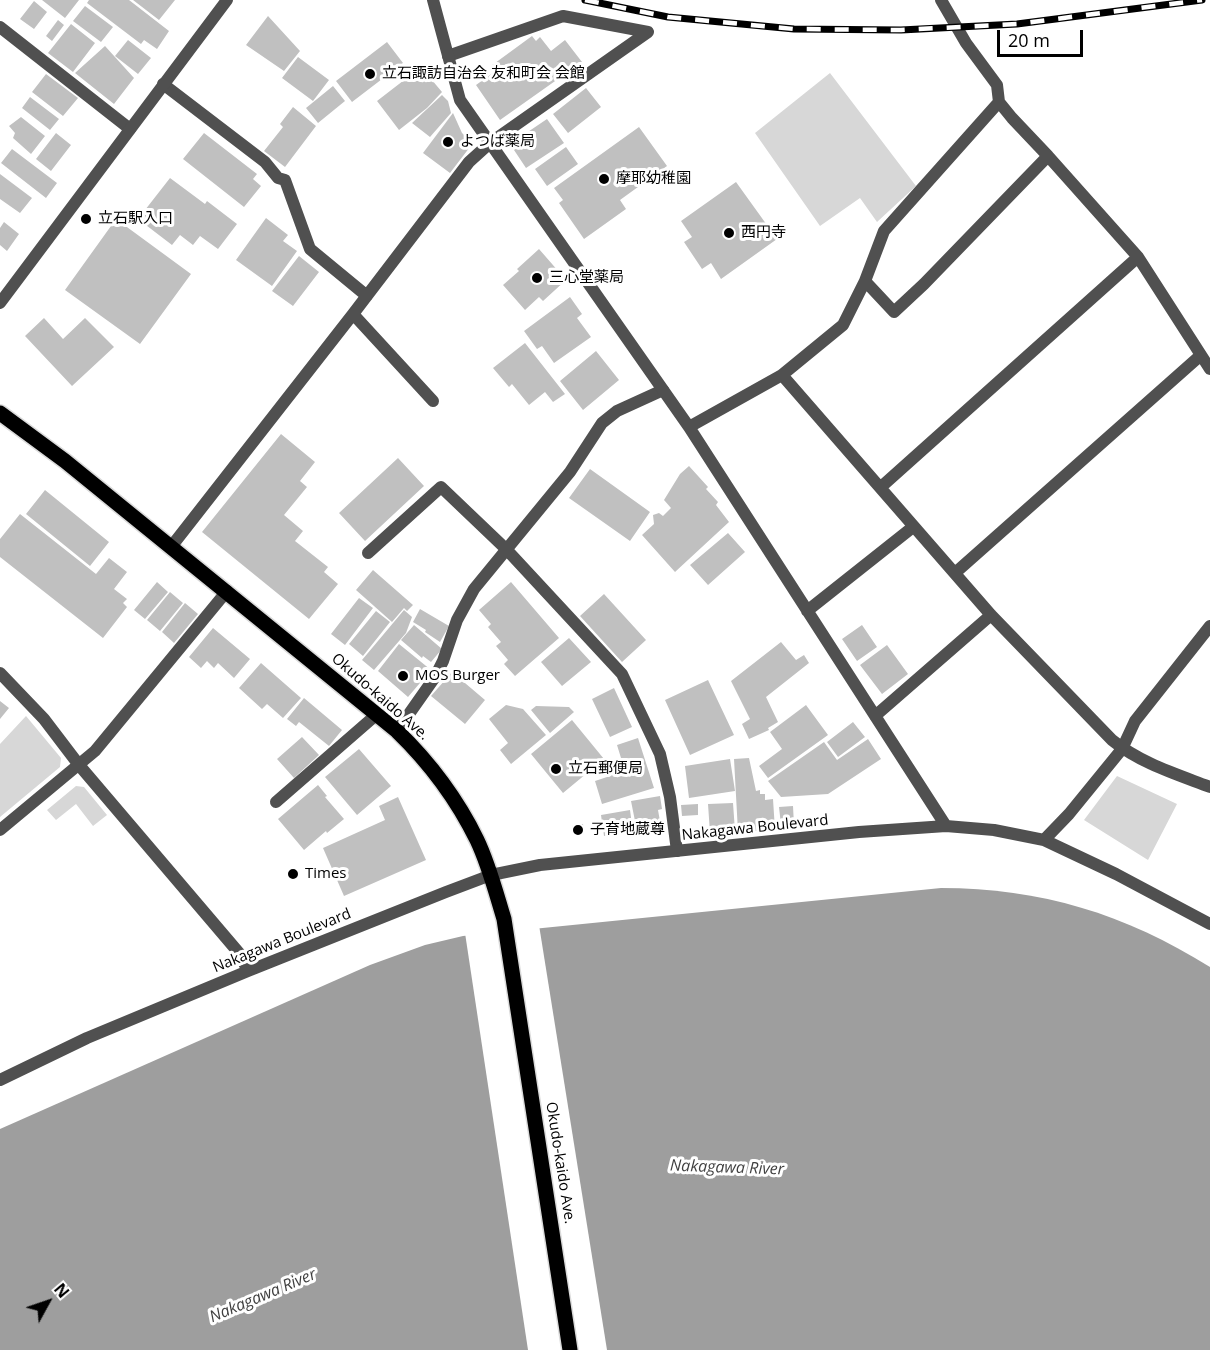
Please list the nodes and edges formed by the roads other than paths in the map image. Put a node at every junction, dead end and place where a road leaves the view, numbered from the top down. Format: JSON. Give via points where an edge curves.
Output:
{"nodes":[{"id":1,"x":227,"y":0,"type":"edge"},
{"id":2,"x":433,"y":0,"type":"edge"},
{"id":3,"x":941,"y":0,"type":"edge"},
{"id":4,"x":0,"y":27,"type":"edge"},
{"id":5,"x":448,"y":56,"type":"junction"},
{"id":6,"x":163,"y":84,"type":"junction"},
{"id":7,"x":999,"y":102,"type":"junction"},
{"id":8,"x":130,"y":129,"type":"junction"},
{"id":9,"x":490,"y":143,"type":"junction"},
{"id":10,"x":1048,"y":156,"type":"junction"},
{"id":11,"x":1138,"y":257,"type":"junction"},
{"id":12,"x":865,"y":281,"type":"junction"},
{"id":13,"x":367,"y":296,"type":"junction"},
{"id":14,"x":2,"y":297,"type":"edge"},
{"id":15,"x":353,"y":314,"type":"junction"},
{"id":16,"x":1201,"y":355,"type":"junction"},
{"id":17,"x":1210,"y":369,"type":"edge"},
{"id":18,"x":782,"y":375,"type":"junction"},
{"id":19,"x":663,"y":390,"type":"junction"},
{"id":20,"x":434,"y":401,"type":"dead end"},
{"id":21,"x":0,"y":412,"type":"edge"},
{"id":22,"x":689,"y":428,"type":"junction"},
{"id":23,"x":881,"y":487,"type":"junction"},
{"id":24,"x":914,"y":527,"type":"junction"},
{"id":25,"x":171,"y":547,"type":"junction"},
{"id":26,"x":507,"y":550,"type":"junction"},
{"id":27,"x":368,"y":553,"type":"dead end"},
{"id":28,"x":955,"y":573,"type":"junction"},
{"id":29,"x":226,"y":591,"type":"junction"},
{"id":30,"x":807,"y":611,"type":"junction"},
{"id":31,"x":991,"y":615,"type":"junction"},
{"id":32,"x":1210,"y":626,"type":"edge"},
{"id":33,"x":0,"y":673,"type":"edge"},
{"id":34,"x":376,"y":715,"type":"junction"},
{"id":35,"x":875,"y":716,"type":"junction"},
{"id":36,"x":397,"y":731,"type":"junction"},
{"id":37,"x":1122,"y":748,"type":"junction"},
{"id":38,"x":79,"y":765,"type":"junction"},
{"id":39,"x":1210,"y":787,"type":"edge"},
{"id":40,"x":276,"y":802,"type":"dead end"},
{"id":41,"x":946,"y":826,"type":"junction"},
{"id":42,"x":0,"y":830,"type":"edge"},
{"id":43,"x":1044,"y":840,"type":"junction"},
{"id":44,"x":677,"y":851,"type":"junction"},
{"id":45,"x":490,"y":875,"type":"junction"},
{"id":46,"x":1210,"y":924,"type":"edge"},
{"id":47,"x":248,"y":971,"type":"junction"},
{"id":48,"x":0,"y":1080,"type":"edge"},
{"id":49,"x":570,"y":1350,"type":"edge"}],
"edges":[{"from":1,"to":6,"type":"street"},
{"from":2,"to":5,"type":"street"},
{"from":3,"to":7,"type":"street","via":[[997,85]]},
{"from":4,"to":8,"type":"street"},
{"from":5,"to":9,"type":"street","via":[[460,100]]},
{"from":5,"to":9,"type":"street","via":[[563,16],[648,32]]},
{"from":6,"to":8,"type":"street"},
{"from":6,"to":13,"type":"street","via":[[285,180],[310,249]]},
{"from":7,"to":10,"type":"street"},
{"from":7,"to":12,"type":"street","via":[[884,231]]},
{"from":8,"to":14,"type":"street"},
{"from":9,"to":13,"type":"street","via":[[469,162]]},
{"from":9,"to":19,"type":"street"},
{"from":10,"to":11,"type":"street"},
{"from":10,"to":12,"type":"street","via":[[894,312]]},
{"from":11,"to":16,"type":"street"},
{"from":11,"to":23,"type":"street"},
{"from":12,"to":18,"type":"street","via":[[843,325]]},
{"from":13,"to":15,"type":"street"},
{"from":15,"to":20,"type":"street"},
{"from":15,"to":25,"type":"street"},
{"from":16,"to":17,"type":"street"},
{"from":16,"to":28,"type":"street"},
{"from":18,"to":22,"type":"street"},
{"from":18,"to":23,"type":"street"},
{"from":19,"to":22,"type":"street"},
{"from":19,"to":26,"type":"street","via":[[617,411],[602,423],[570,472]]},
{"from":21,"to":25,"type":"main road","name":"Okudo-kaido Ave."},
{"from":22,"to":30,"type":"street"},
{"from":23,"to":24,"type":"street"},
{"from":24,"to":28,"type":"street"},
{"from":24,"to":30,"type":"street"},
{"from":25,"to":29,"type":"main road","name":"Okudo-kaido Ave."},
{"from":26,"to":27,"type":"street","via":[[441,487]]},
{"from":26,"to":36,"type":"street","via":[[474,589],[435,677]]},
{"from":26,"to":44,"type":"street","via":[[622,674],[660,754]]},
{"from":28,"to":31,"type":"street"},
{"from":29,"to":34,"type":"main road","name":"Okudo-kaido Ave."},
{"from":29,"to":38,"type":"street"},
{"from":30,"to":35,"type":"street"},
{"from":31,"to":35,"type":"street"},
{"from":31,"to":37,"type":"street"},
{"from":32,"to":37,"type":"street","via":[[1135,721]]},
{"from":33,"to":38,"type":"street","via":[[44,719]]},
{"from":34,"to":36,"type":"main road","name":"Okudo-kaido Ave."},
{"from":34,"to":40,"type":"street"},
{"from":35,"to":41,"type":"street"},
{"from":36,"to":45,"type":"main road","name":"Okudo-kaido Ave.","via":[[449,793],[477,840]]},
{"from":37,"to":39,"type":"street","via":[[1162,770]]},
{"from":37,"to":43,"type":"street"},
{"from":38,"to":42,"type":"street"},
{"from":38,"to":47,"type":"street","via":[[239,953]]},
{"from":41,"to":43,"type":"street","name":"Nakagawa Boulevard"},
{"from":41,"to":44,"type":"street","name":"Nakagawa Boulevard"},
{"from":43,"to":46,"type":"street","name":"Nakagawa Boulevard"},
{"from":44,"to":45,"type":"street","name":"Nakagawa Boulevard","via":[[540,865]]},
{"from":45,"to":47,"type":"street","name":"Nakagawa Boulevard"},
{"from":45,"to":49,"type":"main road","name":"Okudo-kaido Ave.","via":[[504,919]]},
{"from":47,"to":48,"type":"street","name":"Nakagawa Boulevard","via":[[87,1038]]}]}
